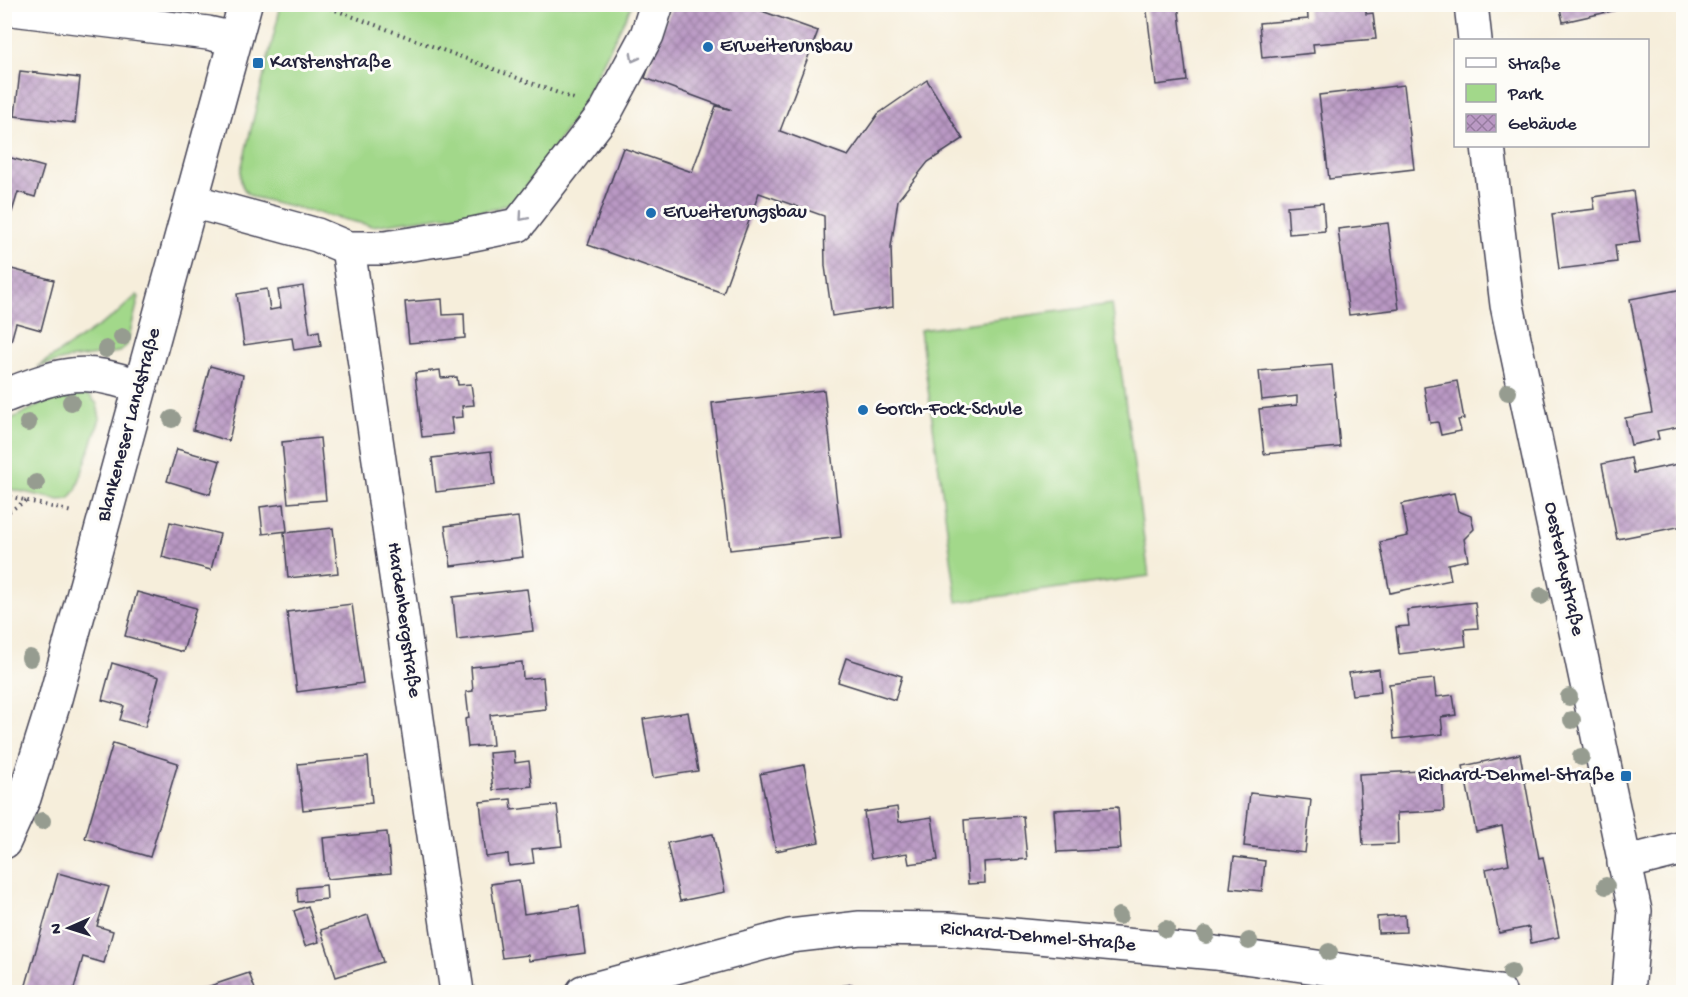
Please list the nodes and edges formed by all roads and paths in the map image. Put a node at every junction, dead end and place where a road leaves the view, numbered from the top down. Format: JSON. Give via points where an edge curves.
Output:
{"nodes":[{"id":1,"x":245,"y":4,"type":"edge"},
{"id":2,"x":319,"y":4,"type":"edge"},
{"id":3,"x":657,"y":4,"type":"edge"},
{"id":4,"x":1471,"y":4,"type":"edge"},
{"id":5,"x":4,"y":8,"type":"edge"},
{"id":6,"x":236,"y":39,"type":"junction"},
{"id":7,"x":1475,"y":39,"type":"edge"},
{"id":8,"x":606,"y":111,"type":"junction"},
{"id":9,"x":1488,"y":147,"type":"edge"},
{"id":10,"x":192,"y":201,"type":"junction"},
{"id":11,"x":348,"y":248,"type":"junction"},
{"id":12,"x":141,"y":387,"type":"junction"},
{"id":13,"x":4,"y":396,"type":"edge"},
{"id":14,"x":4,"y":495,"type":"edge"},
{"id":15,"x":26,"y":500,"type":"junction"},
{"id":16,"x":72,"y":512,"type":"dead end"},
{"id":17,"x":4,"y":514,"type":"edge"},
{"id":18,"x":4,"y":842,"type":"edge"},
{"id":19,"x":1683,"y":848,"type":"edge"},
{"id":20,"x":1624,"y":863,"type":"junction"},
{"id":21,"x":457,"y":993,"type":"edge"},
{"id":22,"x":583,"y":993,"type":"edge"},
{"id":23,"x":1499,"y":993,"type":"edge"},
{"id":24,"x":1628,"y":993,"type":"edge"}],
"edges":[{"from":1,"to":6,"type":"street","name":"Blankeneser Landstraße"},
{"from":2,"to":8,"type":"path"},
{"from":3,"to":8,"type":"street","one_way":true,"via":[[646,35]]},
{"from":4,"to":7,"type":"street"},
{"from":5,"to":6,"type":"street"},
{"from":6,"to":10,"type":"street","name":"Blankeneser Landstraße"},
{"from":8,"to":11,"type":"street","one_way":true,"via":[[518,225],[385,248]]},
{"from":9,"to":20,"type":"street","name":"Oesterleystraße","via":[[1507,305]]},
{"from":10,"to":11,"type":"street","via":[[317,235]]},
{"from":10,"to":12,"type":"street","name":"Blankeneser Landstraße"},
{"from":11,"to":21,"type":"street","name":"Hardenbergstraße"},
{"from":12,"to":13,"type":"street","via":[[81,373]]},
{"from":12,"to":18,"type":"street","name":"Blankeneser Landstraße","via":[[55,699],[24,798]]},
{"from":14,"to":15,"type":"path"},
{"from":15,"to":16,"type":"path"},
{"from":15,"to":17,"type":"path"},
{"from":19,"to":20,"type":"street"},
{"from":20,"to":24,"type":"street","name":"Oesterleystraße","via":[[1635,911]]},
{"from":22,"to":23,"type":"street","name":"Richard-Dehmel-Straße","via":[[790,936],[860,928],[946,929],[1215,953]]}]}
